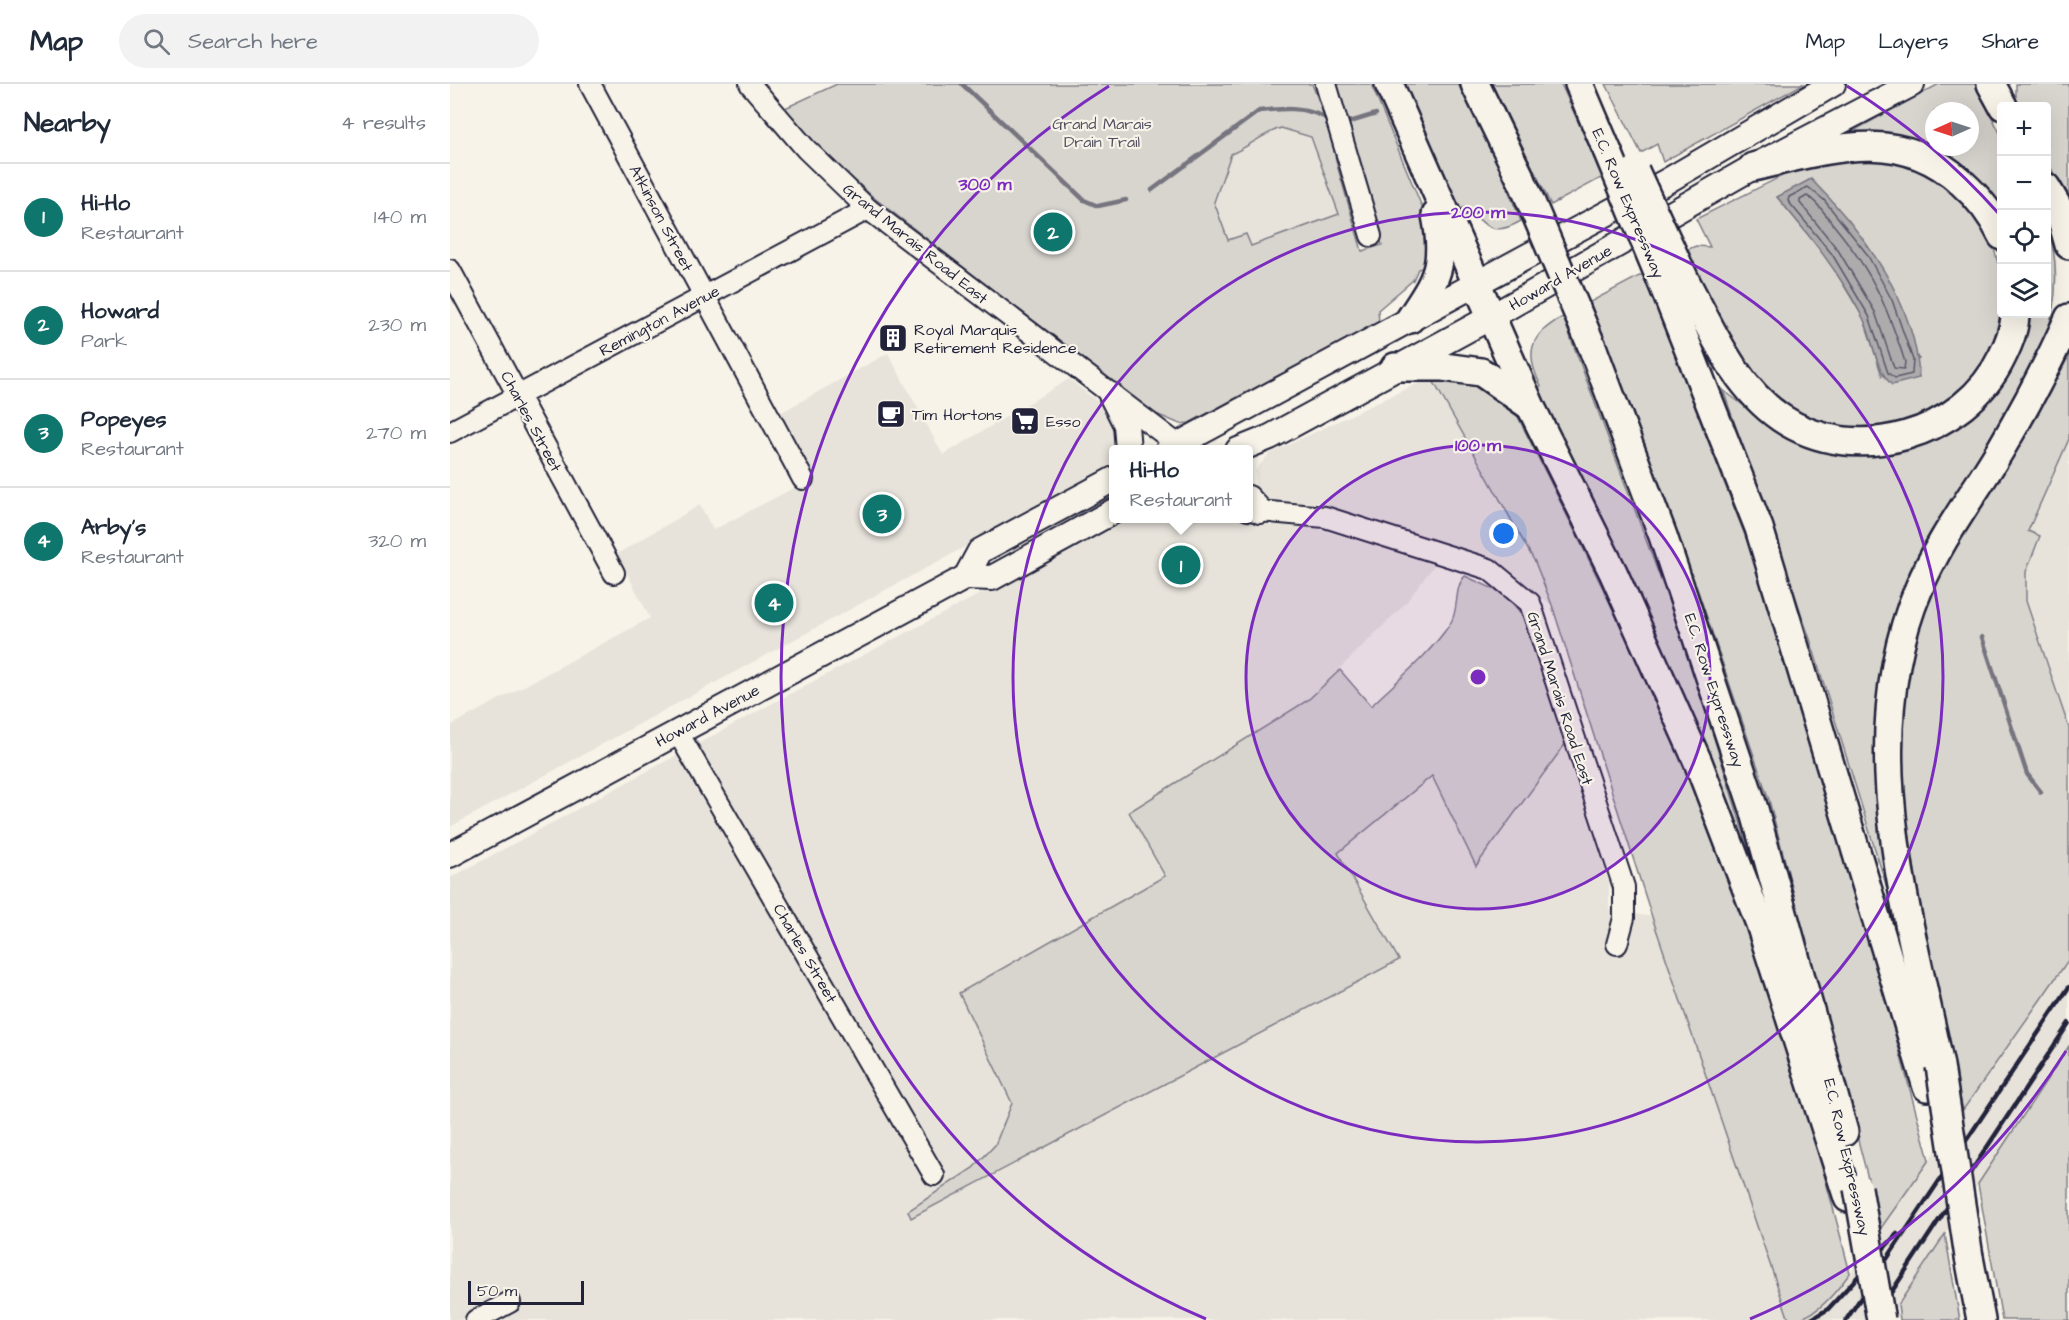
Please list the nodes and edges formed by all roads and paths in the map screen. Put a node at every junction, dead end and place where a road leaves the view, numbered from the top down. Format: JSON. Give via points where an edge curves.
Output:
{"nodes":[{"id":1,"x":590,"y":84,"type":"edge"},
{"id":2,"x":750,"y":84,"type":"edge"},
{"id":3,"x":1326,"y":84,"type":"edge"},
{"id":4,"x":1389,"y":84,"type":"edge"},
{"id":5,"x":1475,"y":84,"type":"edge"},
{"id":6,"x":1578,"y":84,"type":"edge"},
{"id":7,"x":1586,"y":84,"type":"edge"},
{"id":8,"x":1833,"y":84,"type":"edge"},
{"id":9,"x":1912,"y":84,"type":"edge"},
{"id":10,"x":1991,"y":84,"type":"edge"},
{"id":11,"x":2009,"y":84,"type":"edge"},
{"id":12,"x":2001,"y":102,"type":"edge"},
{"id":13,"x":2013,"y":102,"type":"edge"},
{"id":14,"x":1614,"y":147,"type":"junction"},
{"id":15,"x":1753,"y":167,"type":"junction"},
{"id":16,"x":1429,"y":179,"type":"junction"},
{"id":17,"x":2051,"y":195,"type":"edge"},
{"id":18,"x":868,"y":209,"type":"junction"},
{"id":19,"x":1997,"y":229,"type":"edge"},
{"id":20,"x":1371,"y":236,"type":"dead end"},
{"id":21,"x":2069,"y":245,"type":"edge"},
{"id":22,"x":450,"y":270,"type":"edge"},
{"id":23,"x":1477,"y":283,"type":"junction"},
{"id":24,"x":1676,"y":287,"type":"junction"},
{"id":25,"x":704,"y":296,"type":"junction"},
{"id":26,"x":1491,"y":317,"type":"junction"},
{"id":27,"x":2014,"y":318,"type":"edge"},
{"id":28,"x":2069,"y":318,"type":"edge"},
{"id":29,"x":1410,"y":319,"type":"junction"},
{"id":30,"x":1395,"y":367,"type":"junction"},
{"id":31,"x":1111,"y":395,"type":"junction"},
{"id":32,"x":518,"y":396,"type":"junction"},
{"id":33,"x":1531,"y":407,"type":"junction"},
{"id":34,"x":450,"y":432,"type":"edge"},
{"id":35,"x":1270,"y":437,"type":"junction"},
{"id":36,"x":1128,"y":445,"type":"edge"},
{"id":37,"x":1173,"y":445,"type":"edge"},
{"id":38,"x":1182,"y":445,"type":"edge"},
{"id":39,"x":1250,"y":445,"type":"edge"},
{"id":40,"x":1253,"y":457,"type":"edge"},
{"id":41,"x":803,"y":479,"type":"dead end"},
{"id":42,"x":1109,"y":480,"type":"edge"},
{"id":43,"x":1253,"y":506,"type":"edge"},
{"id":44,"x":1109,"y":513,"type":"edge"},
{"id":45,"x":614,"y":573,"type":"dead end"},
{"id":46,"x":966,"y":577,"type":"junction"},
{"id":47,"x":677,"y":731,"type":"junction"},
{"id":48,"x":450,"y":855,"type":"edge"},
{"id":49,"x":1617,"y":944,"type":"dead end"},
{"id":50,"x":1933,"y":1077,"type":"junction"},
{"id":51,"x":934,"y":1175,"type":"dead end"},
{"id":52,"x":1853,"y":1193,"type":"junction"},
{"id":53,"x":510,"y":1302,"type":"dead end"},
{"id":54,"x":476,"y":1320,"type":"edge"},
{"id":55,"x":1881,"y":1320,"type":"edge"},
{"id":56,"x":1981,"y":1320,"type":"edge"}],
"edges":[{"from":1,"to":25,"type":"street","name":"Atkinson Street"},
{"from":2,"to":18,"type":"street","name":"Grand Marais Road East","via":[[806,150]]},
{"from":3,"to":20,"type":"street"},
{"from":4,"to":16,"type":"highway"},
{"from":5,"to":52,"type":"highway","name":"E.C. Row Expressway","bridge":true,"via":[[1522,181],[1593,349],[1664,536],[1754,809],[1836,1098]]},
{"from":6,"to":14,"type":"highway","name":"E.C. Row Expressway"},
{"from":7,"to":14,"type":"highway"},
{"from":8,"to":23,"type":"main road","name":"Howard Avenue","via":[[1667,181]]},
{"from":9,"to":15,"type":"main road","name":"Howard Avenue"},
{"from":10,"to":12,"type":"highway"},
{"from":11,"to":13,"type":"highway"},
{"from":14,"to":24,"type":"highway","bridge":true},
{"from":15,"to":19,"type":"highway","via":[[1844,147],[1902,148],[1952,173],[1981,200]]},
{"from":15,"to":26,"type":"main road","name":"Howard Avenue"},
{"from":16,"to":23,"type":"highway"},
{"from":16,"to":29,"type":"highway","via":[[1442,245],[1434,284]]},
{"from":17,"to":21,"type":"highway"},
{"from":18,"to":25,"type":"street","name":"Remington Avenue"},
{"from":18,"to":31,"type":"street","name":"Grand Marais Road East"},
{"from":22,"to":32,"type":"street","name":"Charles Street"},
{"from":23,"to":26,"type":"highway"},
{"from":23,"to":29,"type":"main road","name":"Howard Avenue"},
{"from":24,"to":27,"type":"highway","via":[[1759,400],[1782,419],[1807,431],[1857,442],[1910,436],[1939,423],[1975,398],[1994,374]]},
{"from":24,"to":50,"type":"highway","name":"E.C. Row Expressway","via":[[1759,528]]},
{"from":25,"to":32,"type":"street","name":"Remington Avenue"},
{"from":25,"to":41,"type":"street","name":"Atkinson Street"},
{"from":26,"to":30,"type":"main road","name":"Howard Avenue"},
{"from":26,"to":33,"type":"highway"},
{"from":28,"to":50,"type":"highway","via":[[2038,385],[1919,588],[1901,644],[1890,699],[1887,764]]},
{"from":29,"to":38,"type":"main road","name":"Howard Avenue"},
{"from":30,"to":33,"type":"highway","via":[[1481,372]]},
{"from":30,"to":35,"type":"main road","name":"Howard Avenue"},
{"from":31,"to":36,"type":"main road","via":[[1126,425]]},
{"from":31,"to":37,"type":"street","name":"Grand Marais Road East"},
{"from":32,"to":34,"type":"street","name":"Remington Avenue"},
{"from":32,"to":45,"type":"street","name":"Charles Street"},
{"from":33,"to":52,"type":"highway","via":[[1613,572],[1698,762],[1760,924]]},
{"from":35,"to":39,"type":"main road","name":"Howard Avenue"},
{"from":35,"to":40,"type":"main road"},
{"from":42,"to":46,"type":"main road","via":[[980,551]]},
{"from":43,"to":49,"type":"street","name":"Grand Marais Road East","via":[[1325,517],[1490,569],[1530,603],[1624,887],[1624,918]]},
{"from":44,"to":46,"type":"main road","name":"Howard Avenue","via":[[992,578]]},
{"from":46,"to":47,"type":"main road","name":"Howard Avenue"},
{"from":47,"to":48,"type":"main road","name":"Howard Avenue"},
{"from":47,"to":51,"type":"street","name":"Charles Street"},
{"from":50,"to":56,"type":"highway","bridge":true},
{"from":52,"to":55,"type":"highway","name":"E.C. Row Expressway","bridge":true},
{"from":53,"to":54,"type":"street"}]}
